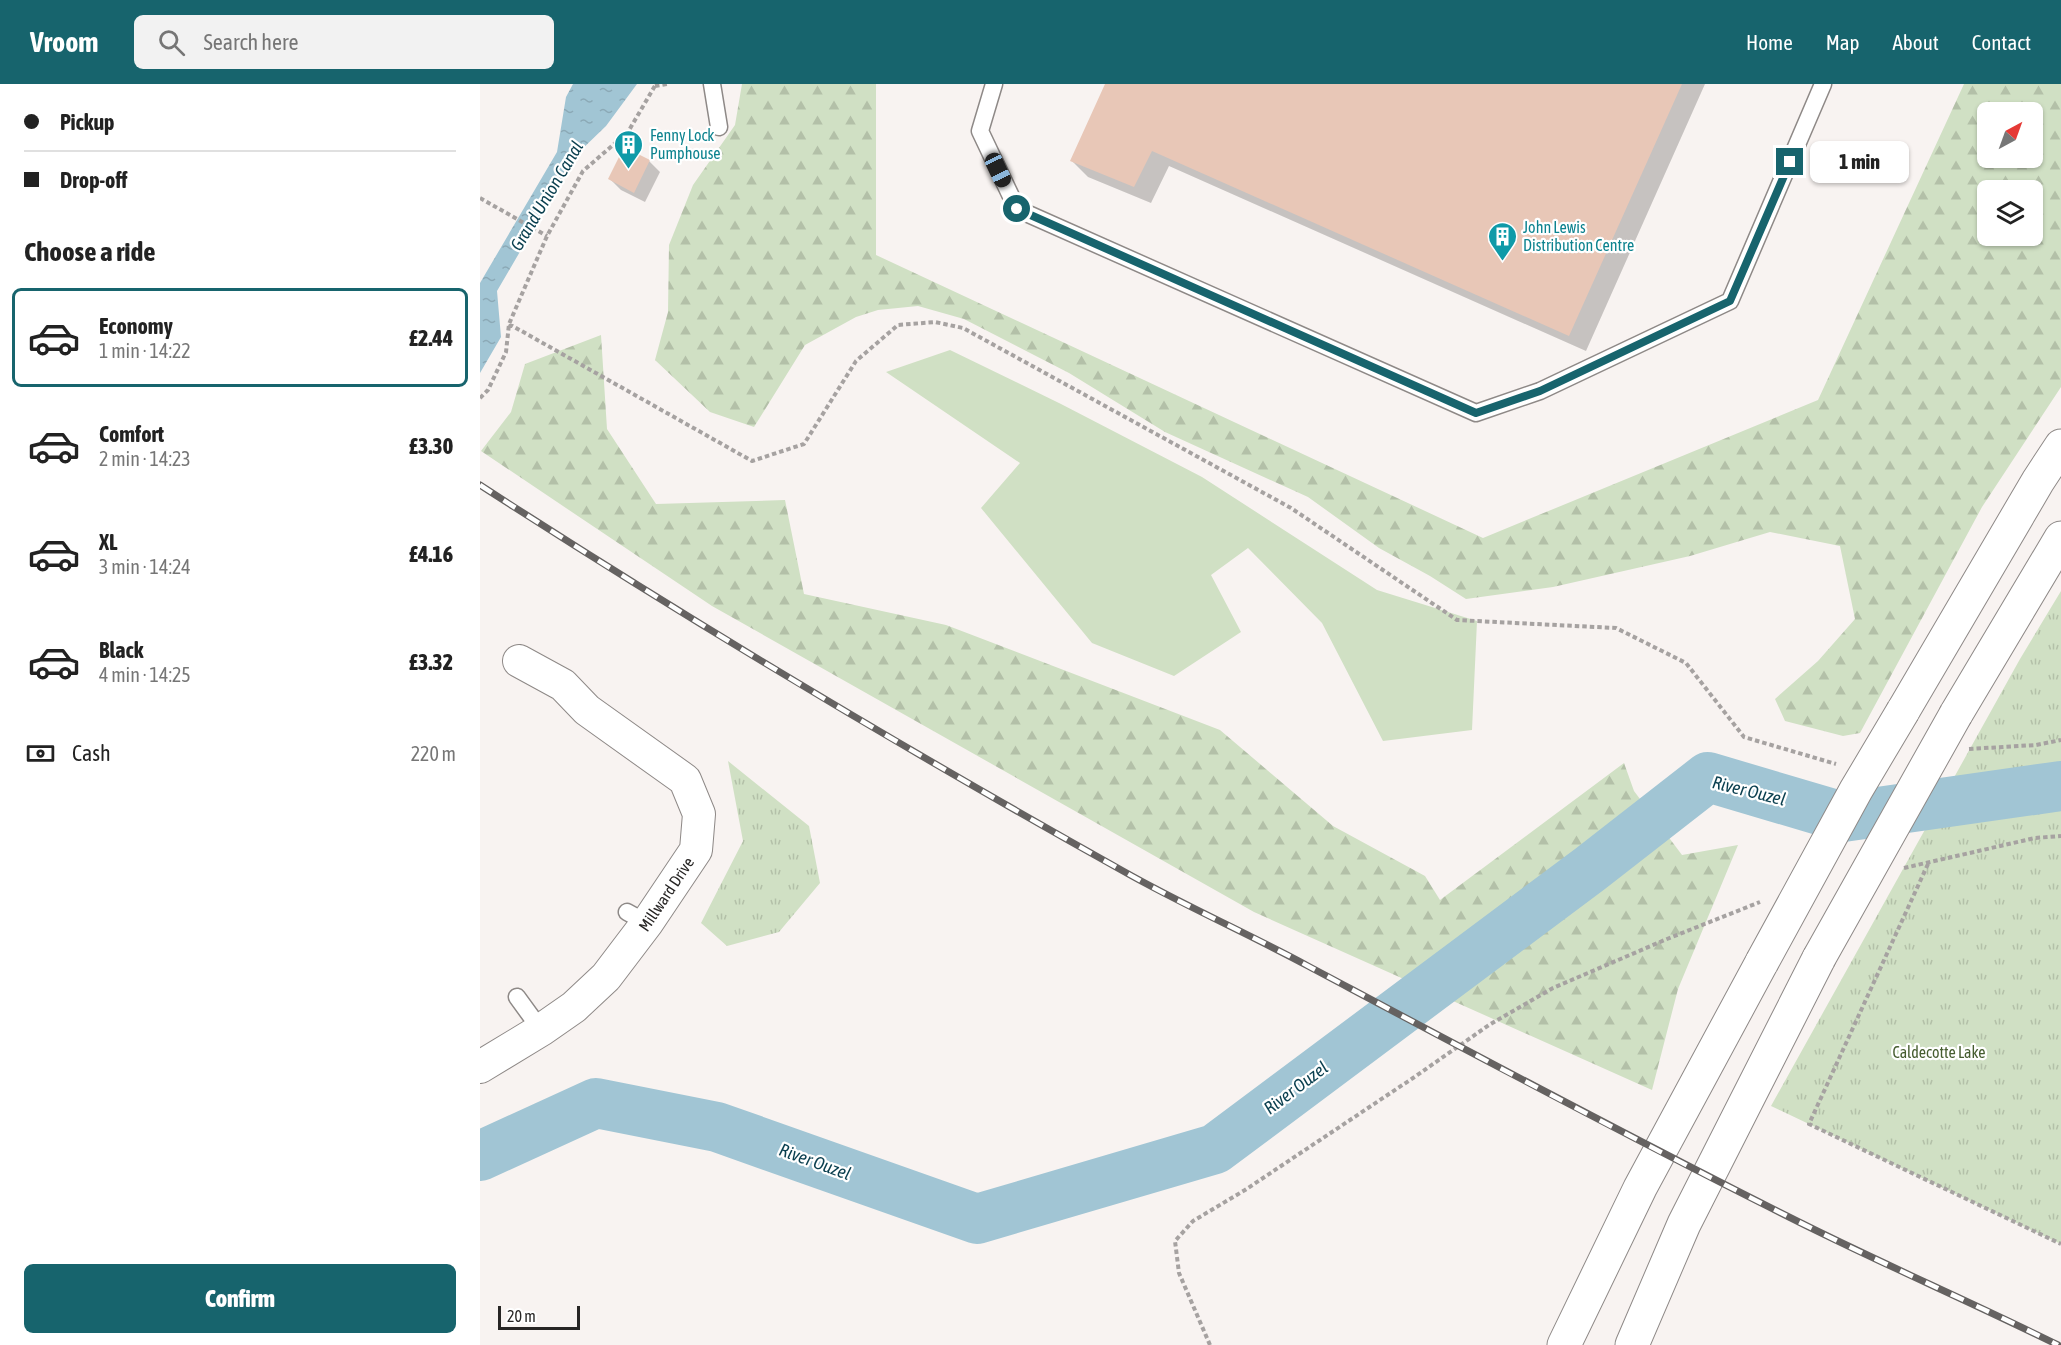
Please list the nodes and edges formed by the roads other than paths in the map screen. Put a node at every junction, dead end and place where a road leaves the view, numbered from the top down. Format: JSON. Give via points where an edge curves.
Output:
{"nodes":[{"id":1,"x":712,"y":84,"type":"edge"},
{"id":2,"x":994,"y":84,"type":"edge"},
{"id":3,"x":1823,"y":84,"type":"edge"},
{"id":4,"x":719,"y":127,"type":"dead end"},
{"id":5,"x":2061,"y":446,"type":"edge"},
{"id":6,"x":2061,"y":538,"type":"edge"},
{"id":7,"x":519,"y":661,"type":"dead end"},
{"id":8,"x":517,"y":997,"type":"dead end"},
{"id":9,"x":541,"y":1030,"type":"junction"},
{"id":10,"x":480,"y":1067,"type":"edge"},
{"id":11,"x":1564,"y":1345,"type":"edge"},
{"id":12,"x":1632,"y":1345,"type":"edge"}],
"edges":[{"from":1,"to":4,"type":"lane"},
{"from":2,"to":3,"type":"lane","via":[[980,131],[1017,209],[1476,413],[1540,391],[1730,301]]},
{"from":5,"to":11,"type":"highway","bridge":true,"via":[[1856,790],[1640,1188]]},
{"from":6,"to":12,"type":"highway","bridge":true,"via":[[1956,714],[1820,958],[1684,1224]]},
{"from":7,"to":9,"type":"street","name":"Millward Drive","via":[[563,685],[587,710],[685,780],[699,814],[696,850],[637,918],[606,977],[574,1007]]},
{"from":8,"to":9,"type":"lane"},
{"from":9,"to":10,"type":"street","name":"Millward Drive"}]}
